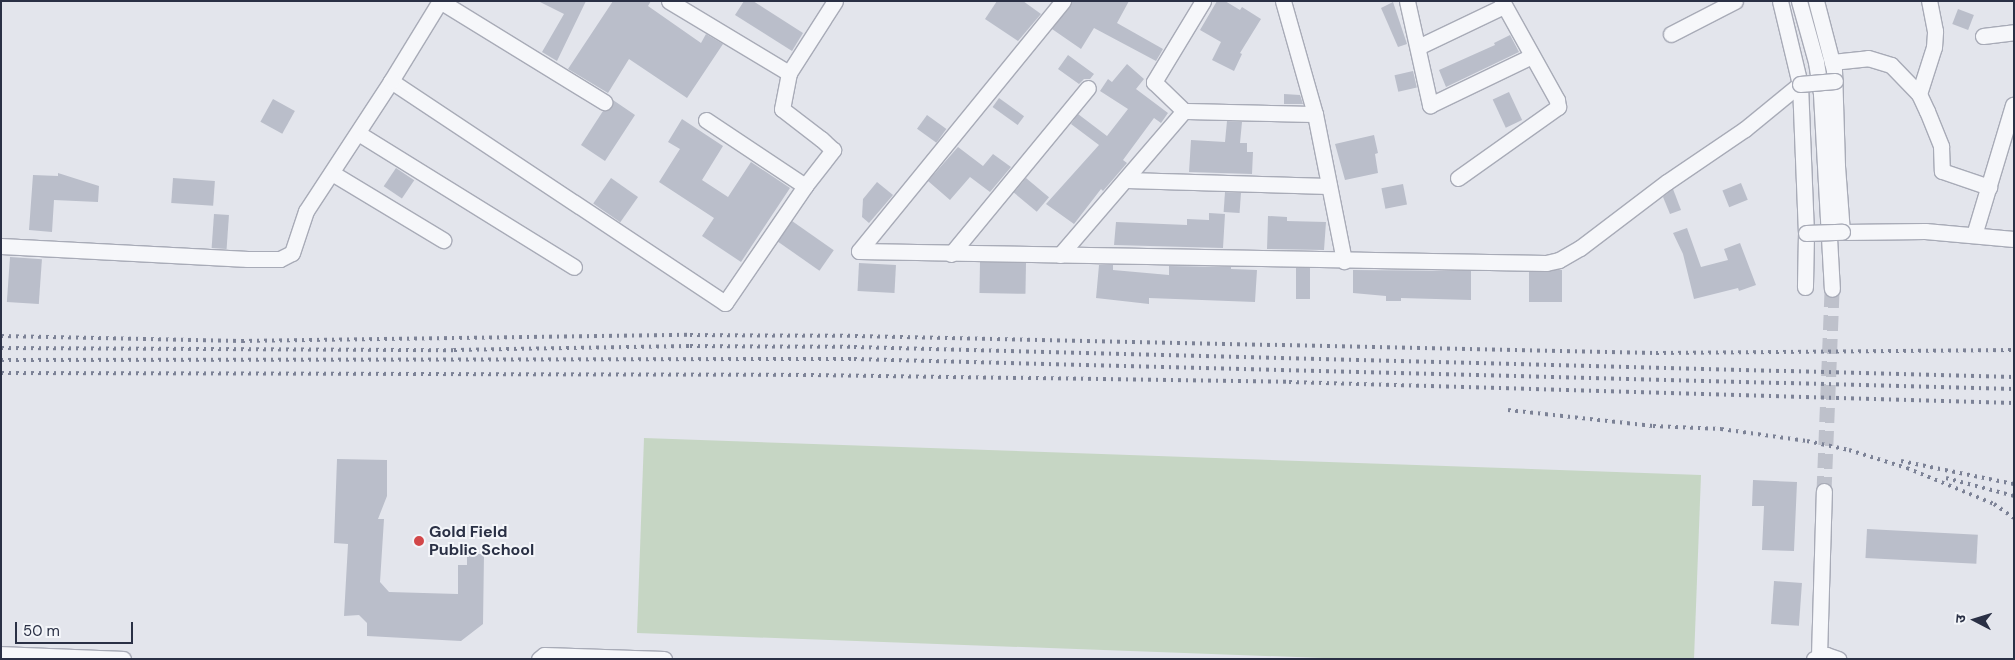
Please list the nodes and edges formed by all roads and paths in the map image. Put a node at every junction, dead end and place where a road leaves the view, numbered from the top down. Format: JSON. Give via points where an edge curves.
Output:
{"nodes":[{"id":1,"x":440,"y":1,"type":"edge"},
{"id":2,"x":670,"y":1,"type":"edge"},
{"id":3,"x":835,"y":1,"type":"edge"},
{"id":4,"x":1063,"y":1,"type":"edge"},
{"id":5,"x":1203,"y":1,"type":"edge"},
{"id":6,"x":1284,"y":1,"type":"edge"},
{"id":7,"x":1407,"y":1,"type":"edge"},
{"id":8,"x":1735,"y":1,"type":"edge"},
{"id":9,"x":1780,"y":1,"type":"edge"},
{"id":10,"x":1799,"y":1,"type":"edge"},
{"id":11,"x":1816,"y":1,"type":"edge"},
{"id":12,"x":1929,"y":1,"type":"edge"},
{"id":13,"x":1503,"y":4,"type":"edge"},
{"id":14,"x":2014,"y":32,"type":"edge"},
{"id":15,"x":1671,"y":34,"type":"dead end"},
{"id":16,"x":1983,"y":36,"type":"dead end"},
{"id":17,"x":1418,"y":47,"type":"junction"},
{"id":18,"x":1532,"y":56,"type":"junction"},
{"id":19,"x":1832,"y":62,"type":"junction"},
{"id":20,"x":789,"y":73,"type":"junction"},
{"id":21,"x":1835,"y":80,"type":"junction"},
{"id":22,"x":391,"y":81,"type":"junction"},
{"id":23,"x":1800,"y":84,"type":"junction"},
{"id":24,"x":1088,"y":88,"type":"dead end"},
{"id":25,"x":1919,"y":94,"type":"junction"},
{"id":26,"x":604,"y":102,"type":"dead end"},
{"id":27,"x":2013,"y":105,"type":"edge"},
{"id":28,"x":1184,"y":111,"type":"junction"},
{"id":29,"x":1315,"y":114,"type":"junction"},
{"id":30,"x":706,"y":120,"type":"dead end"},
{"id":31,"x":358,"y":133,"type":"junction"},
{"id":32,"x":332,"y":173,"type":"junction"},
{"id":33,"x":1458,"y":178,"type":"dead end"},
{"id":34,"x":1126,"y":180,"type":"junction"},
{"id":35,"x":805,"y":186,"type":"junction"},
{"id":36,"x":1329,"y":186,"type":"junction"},
{"id":37,"x":1988,"y":187,"type":"junction"},
{"id":38,"x":1842,"y":232,"type":"junction"},
{"id":39,"x":1806,"y":234,"type":"junction"},
{"id":40,"x":1974,"y":235,"type":"junction"},
{"id":41,"x":2014,"y":239,"type":"edge"},
{"id":42,"x":443,"y":240,"type":"dead end"},
{"id":43,"x":1,"y":246,"type":"edge"},
{"id":44,"x":951,"y":254,"type":"junction"},
{"id":45,"x":1060,"y":255,"type":"junction"},
{"id":46,"x":1344,"y":261,"type":"junction"},
{"id":47,"x":574,"y":267,"type":"dead end"},
{"id":48,"x":1805,"y":287,"type":"dead end"},
{"id":49,"x":1832,"y":289,"type":"tunnel mouth"},
{"id":50,"x":1824,"y":491,"type":"tunnel mouth"},
{"id":51,"x":1,"y":654,"type":"edge"},
{"id":52,"x":1817,"y":658,"type":"edge"},
{"id":53,"x":122,"y":659,"type":"edge"},
{"id":54,"x":539,"y":659,"type":"edge"},
{"id":55,"x":664,"y":659,"type":"edge"},
{"id":56,"x":1838,"y":659,"type":"edge"}],
"edges":[{"from":1,"to":22,"type":"street"},
{"from":1,"to":26,"type":"street"},
{"from":2,"to":20,"type":"street"},
{"from":3,"to":20,"type":"street"},
{"from":4,"to":44,"type":"street","via":[[859,251]]},
{"from":5,"to":28,"type":"street","via":[[1154,82]]},
{"from":6,"to":29,"type":"street"},
{"from":7,"to":17,"type":"street"},
{"from":8,"to":15,"type":"street"},
{"from":9,"to":23,"type":"street"},
{"from":10,"to":49,"type":"street","via":[[1816,62],[1821,94]]},
{"from":11,"to":19,"type":"street"},
{"from":12,"to":25,"type":"street","via":[[1935,32],[1934,47]]},
{"from":13,"to":17,"type":"street"},
{"from":13,"to":18,"type":"street"},
{"from":14,"to":16,"type":"street"},
{"from":17,"to":18,"type":"street","via":[[1430,105]]},
{"from":18,"to":33,"type":"street","via":[[1558,107]]},
{"from":19,"to":21,"type":"street"},
{"from":19,"to":25,"type":"street","via":[[1868,58],[1892,65]]},
{"from":20,"to":35,"type":"street","via":[[782,109],[833,150]]},
{"from":21,"to":23,"type":"street","bridge":true},
{"from":21,"to":38,"type":"street"},
{"from":22,"to":31,"type":"street"},
{"from":22,"to":35,"type":"street","via":[[725,303]]},
{"from":23,"to":39,"type":"street"},
{"from":23,"to":46,"type":"street","via":[[1580,248],[1559,260],[1546,263]]},
{"from":24,"to":44,"type":"street"},
{"from":25,"to":37,"type":"street","via":[[1941,146],[1942,171]]},
{"from":27,"to":37,"type":"street"},
{"from":28,"to":29,"type":"street"},
{"from":28,"to":34,"type":"street"},
{"from":29,"to":36,"type":"street"},
{"from":30,"to":35,"type":"street"},
{"from":31,"to":32,"type":"street"},
{"from":31,"to":47,"type":"street"},
{"from":32,"to":42,"type":"street"},
{"from":32,"to":43,"type":"street","via":[[306,211],[292,253],[280,259]]},
{"from":34,"to":36,"type":"street"},
{"from":34,"to":45,"type":"street"},
{"from":36,"to":46,"type":"street"},
{"from":37,"to":40,"type":"street"},
{"from":38,"to":39,"type":"street","bridge":true},
{"from":38,"to":40,"type":"street","via":[[1925,231]]},
{"from":39,"to":48,"type":"street"},
{"from":40,"to":41,"type":"street"},
{"from":44,"to":45,"type":"street"},
{"from":45,"to":46,"type":"street"},
{"from":50,"to":52,"type":"street"},
{"from":51,"to":53,"type":"street"},
{"from":52,"to":56,"type":"street","via":[[1826,655]]},
{"from":54,"to":55,"type":"street","via":[[544,655]]}]}
